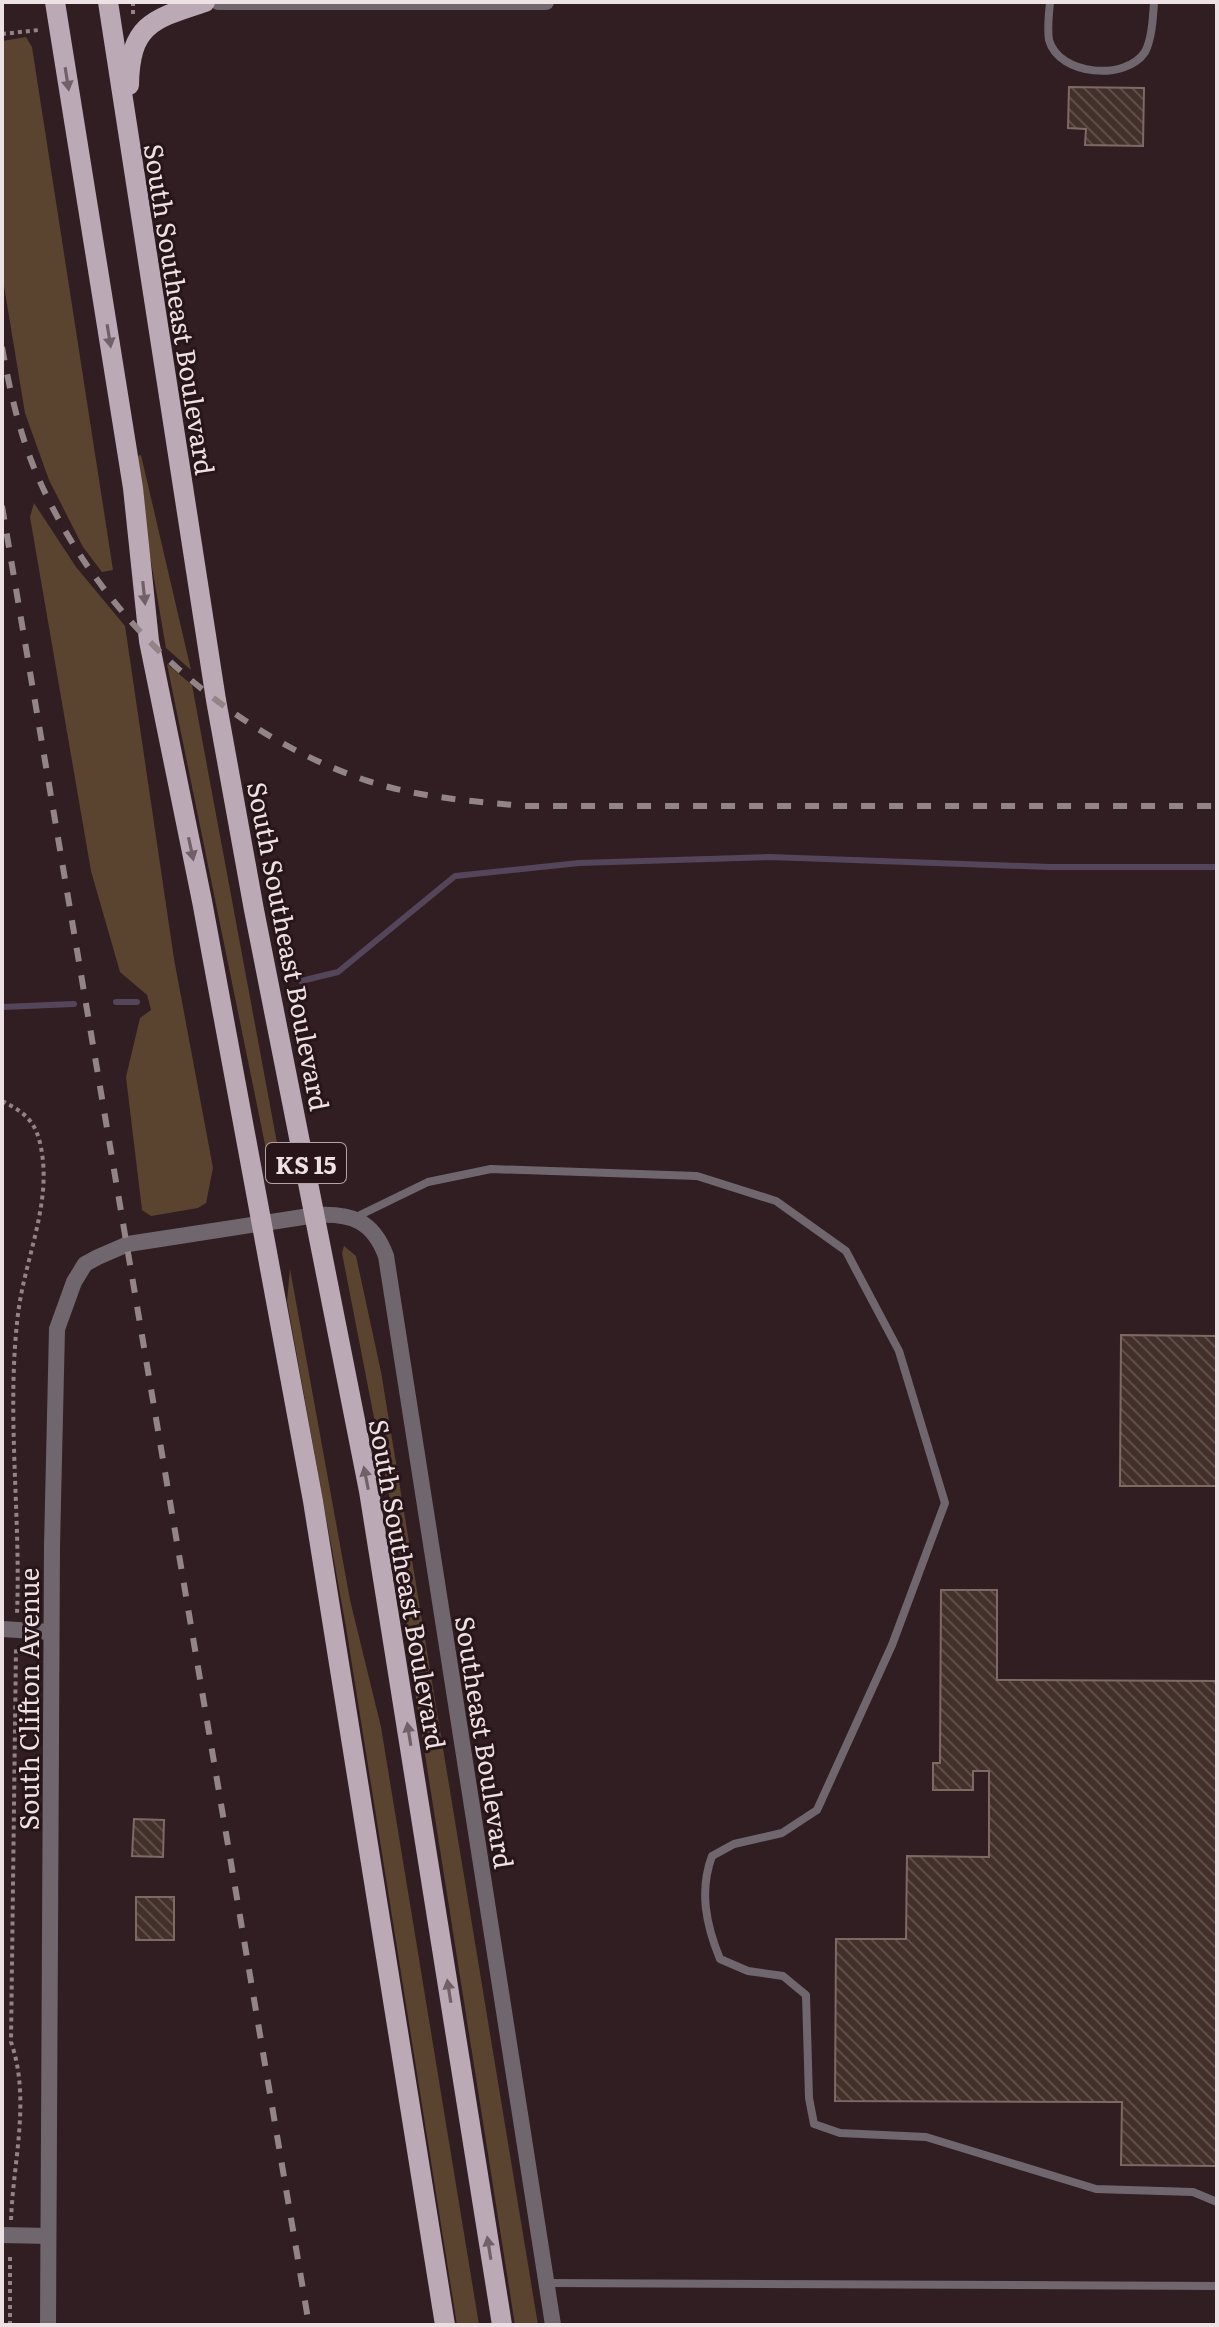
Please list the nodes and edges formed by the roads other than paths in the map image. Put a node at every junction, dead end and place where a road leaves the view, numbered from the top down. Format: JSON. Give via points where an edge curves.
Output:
{"nodes":[{"id":1,"x":55,"y":2,"type":"edge"},
{"id":2,"x":108,"y":2,"type":"edge"},
{"id":3,"x":205,"y":2,"type":"edge"},
{"id":4,"x":218,"y":2,"type":"edge"},
{"id":5,"x":546,"y":2,"type":"edge"},
{"id":6,"x":1050,"y":2,"type":"edge"},
{"id":7,"x":1154,"y":2,"type":"edge"},
{"id":8,"x":129,"y":137,"type":"junction"},
{"id":9,"x":316,"y":1215,"type":"junction"},
{"id":10,"x":356,"y":1217,"type":"junction"},
{"id":11,"x":262,"y":1222,"type":"junction"},
{"id":12,"x":9,"y":1630,"type":"edge"},
{"id":13,"x":51,"y":1632,"type":"junction"},
{"id":14,"x":1217,"y":2202,"type":"edge"},
{"id":15,"x":6,"y":2235,"type":"edge"},
{"id":16,"x":48,"y":2236,"type":"junction"},
{"id":17,"x":546,"y":2283,"type":"junction"},
{"id":18,"x":1217,"y":2286,"type":"edge"},
{"id":19,"x":48,"y":2325,"type":"edge"},
{"id":20,"x":445,"y":2325,"type":"edge"},
{"id":21,"x":502,"y":2325,"type":"edge"},
{"id":22,"x":553,"y":2325,"type":"edge"}],
"edges":[{"from":1,"to":11,"type":"main road","number":"KS 15","one_way":true,"via":[[133,488],[149,641]]},
{"from":2,"to":8,"type":"main road","name":"South Southeast Boulevard","number":"KS 15"},
{"from":3,"to":8,"type":"main road","via":[[166,14],[142,29],[130,63]]},
{"from":4,"to":5,"type":"street"},
{"from":6,"to":7,"type":"lane","via":[[1053,47],[1069,62],[1095,70],[1118,70],[1138,60],[1148,44]]},
{"from":8,"to":9,"type":"main road","name":"South Southeast Boulevard","number":"KS 15","via":[[216,700]]},
{"from":9,"to":10,"type":"street"},
{"from":9,"to":11,"type":"street","name":"South Clifton Avenue"},
{"from":21,"to":9,"type":"main road","name":"South Southeast Boulevard","number":"KS 15","one_way":true,"via":[[371,1506]]},
{"from":10,"to":14,"type":"lane","via":[[428,1182],[491,1169],[697,1176],[776,1201],[846,1251],[899,1351],[945,1503],[892,1645],[817,1810],[782,1833],[734,1844],[712,1856],[704,1878],[708,1930],[720,1959],[748,1971],[783,1976],[806,1995],[814,2124],[840,2133],[926,2137],[1096,2189],[1193,2192]]},
{"from":10,"to":17,"type":"street","name":"Southeast Boulevard","via":[[379,1238],[386,1256]]},
{"from":11,"to":13,"type":"street","name":"South Clifton Avenue","via":[[128,1244],[85,1264],[74,1282],[56,1344]]},
{"from":11,"to":20,"type":"main road","number":"KS 15","via":[[316,1516]]},
{"from":12,"to":13,"type":"street"},
{"from":13,"to":16,"type":"street","name":"South Clifton Avenue"},
{"from":15,"to":16,"type":"street"},
{"from":16,"to":19,"type":"street","name":"South Clifton Avenue"},
{"from":17,"to":18,"type":"lane"},
{"from":17,"to":22,"type":"street","name":"Southeast Boulevard"}]}
